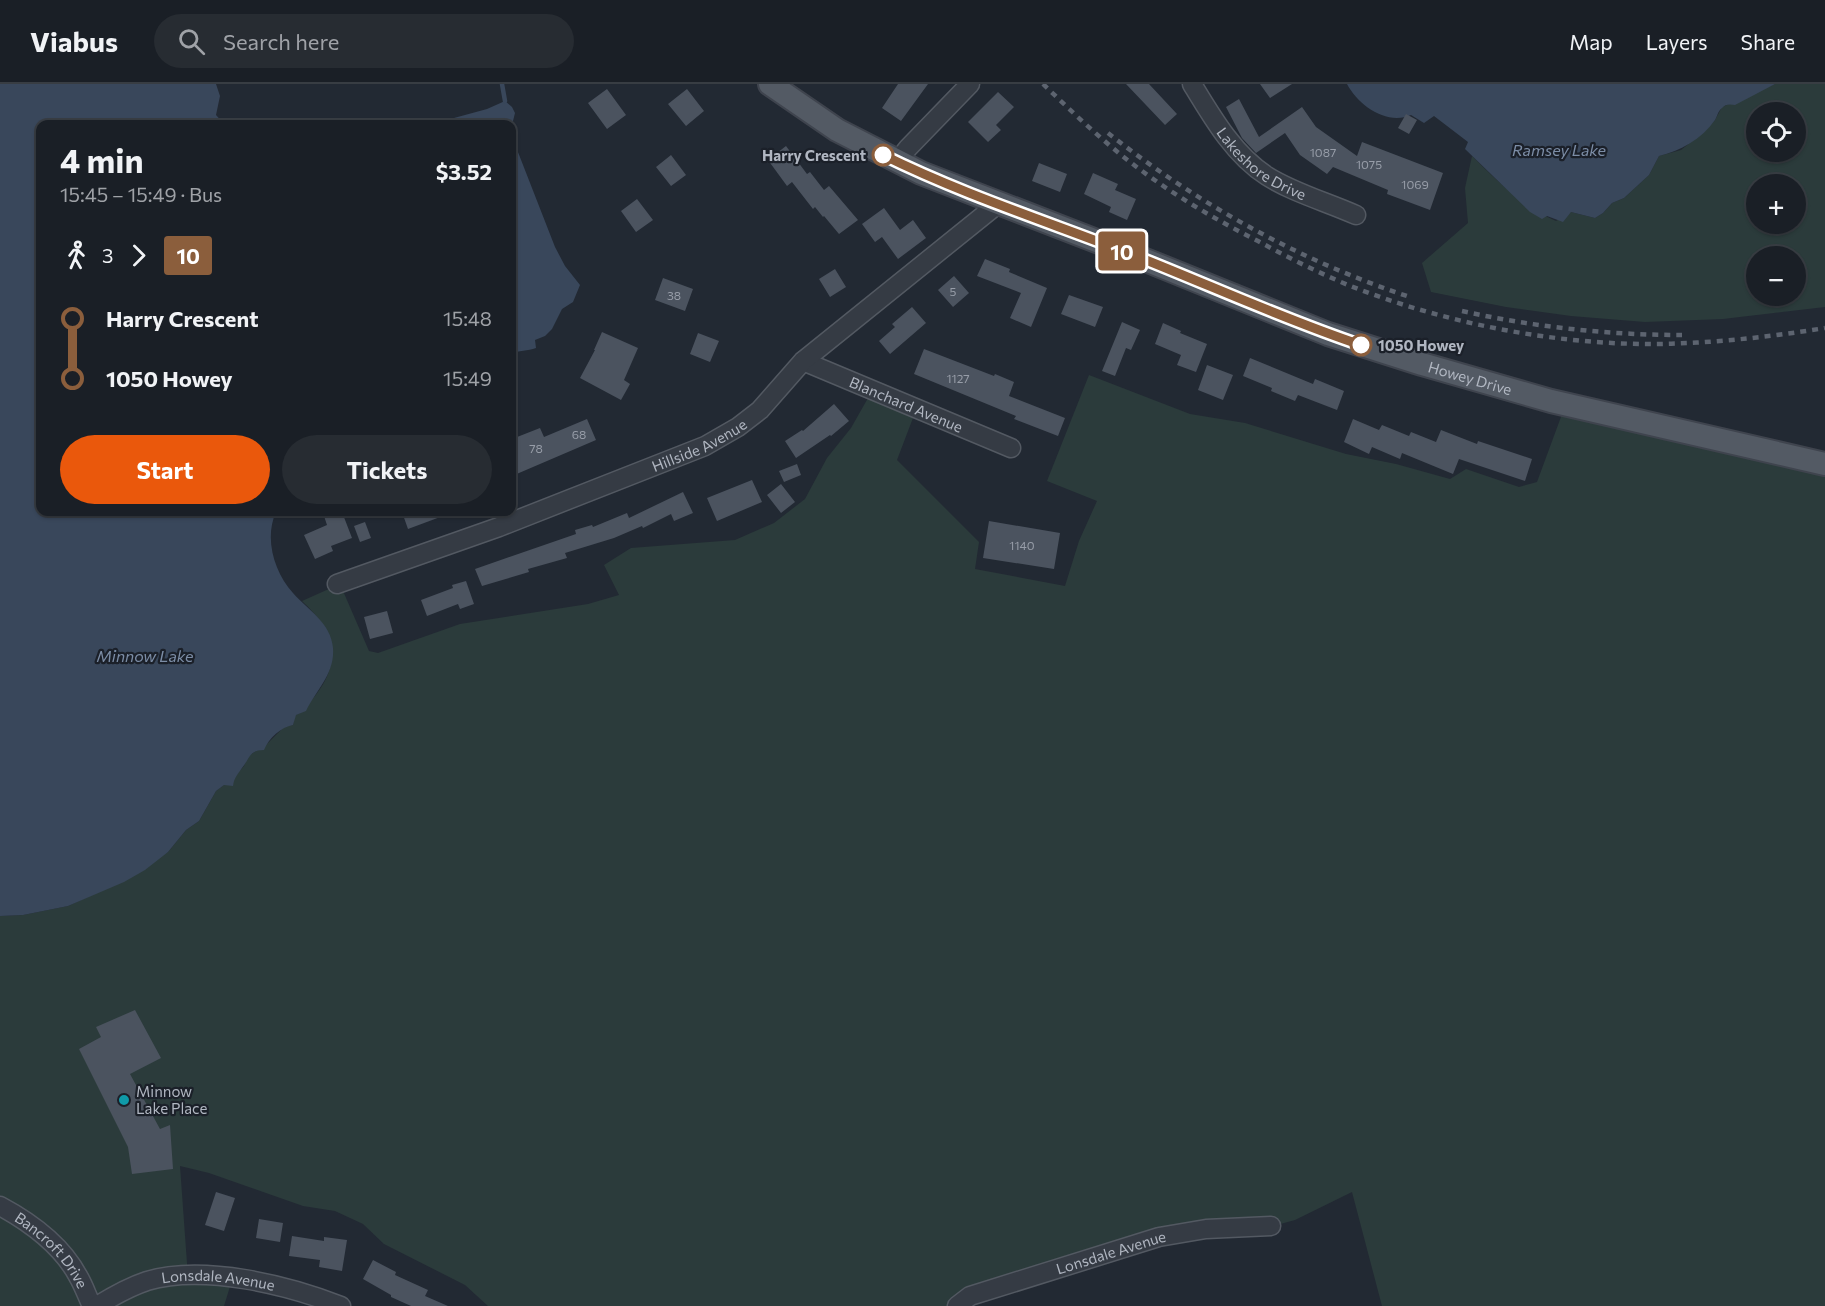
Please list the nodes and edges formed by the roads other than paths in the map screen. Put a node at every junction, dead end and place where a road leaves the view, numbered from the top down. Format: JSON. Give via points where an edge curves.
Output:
{"nodes":[{"id":1,"x":770,"y":84,"type":"edge"},
{"id":2,"x":970,"y":84,"type":"edge"},
{"id":3,"x":1192,"y":84,"type":"edge"},
{"id":4,"x":897,"y":162,"type":"junction"},
{"id":5,"x":999,"y":204,"type":"junction"},
{"id":6,"x":1356,"y":215,"type":"dead end"},
{"id":7,"x":803,"y":361,"type":"junction"},
{"id":8,"x":1011,"y":448,"type":"dead end"},
{"id":9,"x":1825,"y":464,"type":"edge"},
{"id":10,"x":338,"y":584,"type":"dead end"},
{"id":11,"x":0,"y":1206,"type":"edge"},
{"id":12,"x":1271,"y":1226,"type":"dead end"},
{"id":13,"x":92,"y":1306,"type":"edge"},
{"id":14,"x":98,"y":1306,"type":"edge"},
{"id":15,"x":341,"y":1306,"type":"edge"},
{"id":16,"x":957,"y":1306,"type":"edge"}],
"edges":[{"from":1,"to":4,"type":"main road","name":"Howey Drive","via":[[837,130]]},
{"from":2,"to":4,"type":"street"},
{"from":3,"to":6,"type":"street","name":"Lakeshore Drive","via":[[1214,121],[1266,176]]},
{"from":4,"to":5,"type":"main road","name":"Howey Drive"},
{"from":5,"to":7,"type":"street","name":"Hillside Avenue"},
{"from":5,"to":9,"type":"main road","name":"Howey Drive","via":[[1328,334],[1378,350],[1587,410]]},
{"from":7,"to":8,"type":"street","name":"Blanchard Avenue"},
{"from":7,"to":10,"type":"street","name":"Hillside Avenue","via":[[760,410],[738,428],[705,446],[500,527]]},
{"from":11,"to":13,"type":"street","name":"Bancroft Drive","via":[[20,1216],[62,1252]]},
{"from":12,"to":16,"type":"street","name":"Lonsdale Avenue","via":[[1206,1229],[1159,1237],[970,1296]]},
{"from":14,"to":15,"type":"street","name":"Lonsdale Avenue","via":[[148,1281],[172,1276],[209,1276],[259,1282]]}]}
